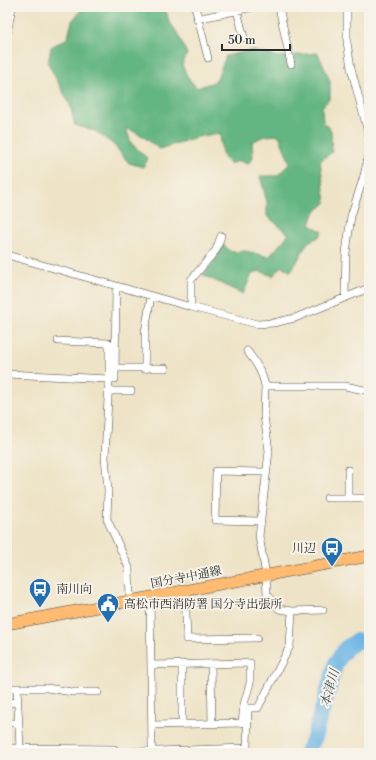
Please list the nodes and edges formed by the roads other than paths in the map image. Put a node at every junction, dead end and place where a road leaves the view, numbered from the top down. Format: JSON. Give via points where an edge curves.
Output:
{"nodes":[{"id":1,"x":12,"y":7,"type":"edge"},
{"id":2,"x":195,"y":7,"type":"edge"},
{"id":3,"x":253,"y":7,"type":"edge"},
{"id":4,"x":279,"y":7,"type":"edge"},
{"id":5,"x":347,"y":7,"type":"edge"},
{"id":6,"x":237,"y":10,"type":"junction"},
{"id":7,"x":198,"y":19,"type":"junction"},
{"id":8,"x":7,"y":34,"type":"edge"},
{"id":9,"x":244,"y":38,"type":"dead end"},
{"id":10,"x":208,"y":58,"type":"dead end"},
{"id":11,"x":291,"y":64,"type":"dead end"},
{"id":12,"x":366,"y":115,"type":"edge"},
{"id":13,"x":369,"y":136,"type":"edge"},
{"id":14,"x":369,"y":155,"type":"edge"},
{"id":15,"x":221,"y":236,"type":"dead end"},
{"id":16,"x":7,"y":255,"type":"edge"},
{"id":17,"x":116,"y":286,"type":"junction"},
{"id":18,"x":369,"y":288,"type":"edge"},
{"id":19,"x":152,"y":296,"type":"junction"},
{"id":20,"x":346,"y":297,"type":"junction"},
{"id":21,"x":192,"y":307,"type":"junction"},
{"id":22,"x":58,"y":341,"type":"dead end"},
{"id":23,"x":247,"y":352,"type":"dead end"},
{"id":24,"x":115,"y":368,"type":"junction"},
{"id":25,"x":165,"y":368,"type":"dead end"},
{"id":26,"x":145,"y":369,"type":"junction"},
{"id":27,"x":7,"y":374,"type":"edge"},
{"id":28,"x":108,"y":379,"type":"junction"},
{"id":29,"x":265,"y":386,"type":"junction"},
{"id":30,"x":109,"y":391,"type":"junction"},
{"id":31,"x":369,"y":391,"type":"edge"},
{"id":32,"x":131,"y":392,"type":"dead end"},
{"id":33,"x":348,"y":470,"type":"dead end"},
{"id":34,"x":267,"y":472,"type":"junction"},
{"id":35,"x":327,"y":498,"type":"dead end"},
{"id":36,"x":348,"y":498,"type":"junction"},
{"id":37,"x":369,"y":498,"type":"edge"},
{"id":38,"x":261,"y":521,"type":"junction"},
{"id":39,"x":369,"y":556,"type":"edge"},
{"id":40,"x":266,"y":575,"type":"junction"},
{"id":41,"x":185,"y":591,"type":"junction"},
{"id":42,"x":150,"y":597,"type":"junction"},
{"id":43,"x":130,"y":600,"type":"junction"},
{"id":44,"x":324,"y":610,"type":"dead end"},
{"id":45,"x":292,"y":611,"type":"junction"},
{"id":46,"x":7,"y":624,"type":"edge"},
{"id":47,"x":257,"y":638,"type":"dead end"},
{"id":48,"x":182,"y":664,"type":"junction"},
{"id":49,"x":211,"y":664,"type":"junction"},
{"id":50,"x":151,"y":665,"type":"junction"},
{"id":51,"x":7,"y":688,"type":"edge"},
{"id":52,"x":17,"y":688,"type":"junction"},
{"id":53,"x":98,"y":692,"type":"dead end"},
{"id":54,"x":17,"y":702,"type":"junction"},
{"id":55,"x":7,"y":703,"type":"edge"},
{"id":56,"x":7,"y":723,"type":"edge"},
{"id":57,"x":18,"y":723,"type":"junction"},
{"id":58,"x":182,"y":724,"type":"junction"},
{"id":59,"x":212,"y":724,"type":"junction"},
{"id":60,"x":152,"y":725,"type":"junction"},
{"id":61,"x":152,"y":746,"type":"dead end"},
{"id":62,"x":7,"y":748,"type":"edge"},
{"id":63,"x":20,"y":748,"type":"junction"},
{"id":64,"x":114,"y":749,"type":"dead end"},
{"id":65,"x":128,"y":753,"type":"edge"}],
"edges":[{"from":1,"to":8,"type":"street"},
{"from":2,"to":7,"type":"street"},
{"from":3,"to":6,"type":"street"},
{"from":4,"to":11,"type":"street"},
{"from":5,"to":12,"type":"street","via":[[347,42]]},
{"from":6,"to":7,"type":"street"},
{"from":6,"to":9,"type":"street"},
{"from":7,"to":10,"type":"street"},
{"from":12,"to":13,"type":"street"},
{"from":14,"to":20,"type":"street","via":[[352,216],[346,253]]},
{"from":15,"to":21,"type":"street","via":[[216,250],[191,280]]},
{"from":16,"to":17,"type":"street"},
{"from":17,"to":19,"type":"street"},
{"from":17,"to":24,"type":"street"},
{"from":18,"to":20,"type":"street"},
{"from":19,"to":21,"type":"street"},
{"from":19,"to":26,"type":"street","via":[[145,332]]},
{"from":20,"to":21,"type":"street","via":[[295,318],[257,324]]},
{"from":22,"to":28,"type":"street","via":[[109,343]]},
{"from":23,"to":29,"type":"street","via":[[258,366]]},
{"from":24,"to":26,"type":"street"},
{"from":24,"to":28,"type":"street","via":[[115,379]]},
{"from":25,"to":26,"type":"street"},
{"from":27,"to":28,"type":"street"},
{"from":28,"to":30,"type":"street"},
{"from":29,"to":31,"type":"street","via":[[345,386]]},
{"from":29,"to":34,"type":"street","via":[[264,416],[269,451]]},
{"from":30,"to":32,"type":"street"},
{"from":30,"to":43,"type":"street","via":[[105,457],[107,519],[129,568]]},
{"from":33,"to":36,"type":"street"},
{"from":34,"to":38,"type":"street"},
{"from":34,"to":38,"type":"street","via":[[216,471],[215,520]]},
{"from":35,"to":36,"type":"street"},
{"from":36,"to":37,"type":"street"},
{"from":38,"to":40,"type":"street","via":[[260,536]]},
{"from":39,"to":40,"type":"main road","name":"国分寺中通線"},
{"from":40,"to":41,"type":"main road","name":"国分寺中通線"},
{"from":40,"to":45,"type":"street","via":[[267,594],[279,609]]},
{"from":41,"to":42,"type":"main road","name":"国分寺中通線"},
{"from":41,"to":47,"type":"street","via":[[187,639]]},
{"from":42,"to":43,"type":"main road","name":"国分寺中通線"},
{"from":42,"to":50,"type":"street"},
{"from":43,"to":46,"type":"main road","name":"国分寺中通線"},
{"from":44,"to":45,"type":"street"},
{"from":45,"to":65,"type":"street","via":[[290,646],[258,708],[248,708],[247,748]]},
{"from":48,"to":49,"type":"street"},
{"from":48,"to":50,"type":"street"},
{"from":48,"to":58,"type":"street"},
{"from":49,"to":59,"type":"street"},
{"from":49,"to":59,"type":"street","via":[[250,663],[250,683],[242,723]]},
{"from":50,"to":60,"type":"street"},
{"from":51,"to":52,"type":"street"},
{"from":52,"to":53,"type":"street"},
{"from":52,"to":54,"type":"street"},
{"from":54,"to":55,"type":"street"},
{"from":54,"to":57,"type":"street"},
{"from":56,"to":57,"type":"street"},
{"from":57,"to":63,"type":"street"},
{"from":58,"to":59,"type":"street"},
{"from":58,"to":60,"type":"street"},
{"from":60,"to":61,"type":"street"},
{"from":62,"to":63,"type":"street"},
{"from":63,"to":64,"type":"street"}]}
